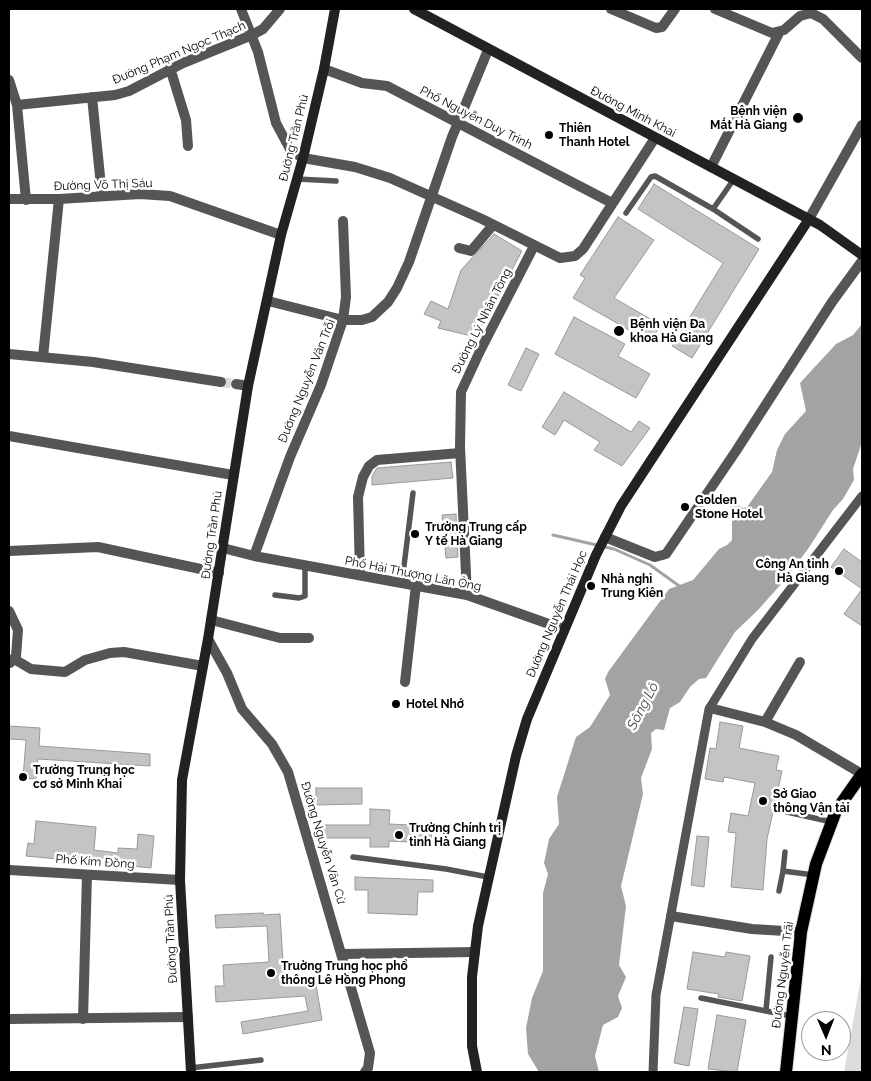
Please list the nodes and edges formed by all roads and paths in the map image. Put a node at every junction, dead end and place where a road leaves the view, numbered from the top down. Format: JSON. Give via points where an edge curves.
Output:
{"nodes":[{"id":1,"x":241,"y":9,"type":"edge"},
{"id":2,"x":280,"y":9,"type":"edge"},
{"id":3,"x":335,"y":9,"type":"edge"},
{"id":4,"x":414,"y":9,"type":"edge"},
{"id":5,"x":611,"y":9,"type":"edge"},
{"id":6,"x":675,"y":9,"type":"edge"},
{"id":7,"x":715,"y":9,"type":"edge"},
{"id":8,"x":779,"y":33,"type":"junction"},
{"id":9,"x":252,"y":35,"type":"junction"},
{"id":10,"x":488,"y":50,"type":"junction"},
{"id":11,"x":862,"y":58,"type":"edge"},
{"id":12,"x":170,"y":68,"type":"junction"},
{"id":13,"x":324,"y":69,"type":"junction"},
{"id":14,"x":9,"y":80,"type":"edge"},
{"id":15,"x":92,"y":97,"type":"junction"},
{"id":16,"x":17,"y":105,"type":"junction"},
{"id":17,"x":457,"y":123,"type":"junction"},
{"id":18,"x":862,"y":125,"type":"edge"},
{"id":19,"x":655,"y":138,"type":"junction"},
{"id":20,"x":188,"y":146,"type":"dead end"},
{"id":21,"x":303,"y":158,"type":"junction"},
{"id":22,"x":711,"y":167,"type":"junction"},
{"id":23,"x":297,"y":179,"type":"junction"},
{"id":24,"x":734,"y":179,"type":"junction"},
{"id":25,"x":336,"y":181,"type":"dead end"},
{"id":26,"x":431,"y":195,"type":"junction"},
{"id":27,"x":102,"y":196,"type":"junction"},
{"id":28,"x":9,"y":199,"type":"edge"},
{"id":29,"x":59,"y":199,"type":"junction"},
{"id":30,"x":26,"y":200,"type":"junction"},
{"id":31,"x":612,"y":203,"type":"junction"},
{"id":32,"x":713,"y":209,"type":"junction"},
{"id":33,"x":626,"y":213,"type":"dead end"},
{"id":34,"x":809,"y":219,"type":"junction"},
{"id":35,"x":343,"y":221,"type":"dead end"},
{"id":36,"x":493,"y":225,"type":"junction"},
{"id":37,"x":281,"y":235,"type":"junction"},
{"id":38,"x":758,"y":239,"type":"dead end"},
{"id":39,"x":534,"y":246,"type":"junction"},
{"id":40,"x":459,"y":248,"type":"dead end"},
{"id":41,"x":862,"y":254,"type":"edge"},
{"id":42,"x":862,"y":261,"type":"edge"},
{"id":43,"x":268,"y":300,"type":"junction"},
{"id":44,"x":343,"y":320,"type":"junction"},
{"id":45,"x":9,"y":354,"type":"edge"},
{"id":46,"x":43,"y":357,"type":"junction"},
{"id":47,"x":221,"y":382,"type":"tunnel mouth"},
{"id":48,"x":236,"y":384,"type":"tunnel mouth"},
{"id":49,"x":248,"y":386,"type":"junction"},
{"id":50,"x":9,"y":436,"type":"edge"},
{"id":51,"x":460,"y":453,"type":"junction"},
{"id":52,"x":233,"y":475,"type":"junction"},
{"id":53,"x":413,"y":493,"type":"dead end"},
{"id":54,"x":862,"y":496,"type":"edge"},
{"id":55,"x":604,"y":539,"type":"junction"},
{"id":56,"x":223,"y":548,"type":"junction"},
{"id":57,"x":9,"y":550,"type":"edge"},
{"id":58,"x":254,"y":556,"type":"junction"},
{"id":59,"x":305,"y":567,"type":"junction"},
{"id":60,"x":219,"y":572,"type":"junction"},
{"id":61,"x":360,"y":575,"type":"junction"},
{"id":62,"x":402,"y":582,"type":"junction"},
{"id":63,"x":416,"y":585,"type":"junction"},
{"id":64,"x":275,"y":595,"type":"dead end"},
{"id":65,"x":467,"y":595,"type":"junction"},
{"id":66,"x":9,"y":610,"type":"edge"},
{"id":67,"x":211,"y":620,"type":"junction"},
{"id":68,"x":563,"y":630,"type":"junction"},
{"id":69,"x":309,"y":638,"type":"dead end"},
{"id":70,"x":208,"y":639,"type":"junction"},
{"id":71,"x":12,"y":661,"type":"edge"},
{"id":72,"x":800,"y":662,"type":"dead end"},
{"id":73,"x":203,"y":666,"type":"junction"},
{"id":74,"x":405,"y":682,"type":"dead end"},
{"id":75,"x":710,"y":708,"type":"junction"},
{"id":76,"x":765,"y":722,"type":"junction"},
{"id":77,"x":862,"y":774,"type":"edge"},
{"id":78,"x":787,"y":812,"type":"dead end"},
{"id":79,"x":832,"y":822,"type":"junction"},
{"id":80,"x":785,"y":852,"type":"dead end"},
{"id":81,"x":353,"y":856,"type":"dead end"},
{"id":82,"x":9,"y":870,"type":"edge"},
{"id":83,"x":783,"y":871,"type":"junction"},
{"id":84,"x":87,"y":874,"type":"junction"},
{"id":85,"x":814,"y":875,"type":"junction"},
{"id":86,"x":488,"y":877,"type":"junction"},
{"id":87,"x":180,"y":880,"type":"junction"},
{"id":88,"x":779,"y":891,"type":"dead end"},
{"id":89,"x":671,"y":916,"type":"junction"},
{"id":90,"x":801,"y":932,"type":"junction"},
{"id":91,"x":475,"y":952,"type":"junction"},
{"id":92,"x":343,"y":954,"type":"junction"},
{"id":93,"x":771,"y":958,"type":"dead end"},
{"id":94,"x":701,"y":998,"type":"dead end"},
{"id":95,"x":766,"y":1010,"type":"junction"},
{"id":96,"x":792,"y":1016,"type":"junction"},
{"id":97,"x":188,"y":1017,"type":"junction"},
{"id":98,"x":83,"y":1019,"type":"junction"},
{"id":99,"x":9,"y":1020,"type":"edge"},
{"id":100,"x":261,"y":1060,"type":"dead end"},
{"id":101,"x":191,"y":1070,"type":"edge"},
{"id":102,"x":365,"y":1072,"type":"edge"},
{"id":103,"x":477,"y":1072,"type":"edge"},
{"id":104,"x":653,"y":1072,"type":"edge"},
{"id":105,"x":786,"y":1072,"type":"edge"}],
"edges":[{"from":1,"to":9,"type":"street"},
{"from":2,"to":9,"type":"street","name":"Đường Phạm Ngọc Thạch","via":[[263,29]]},
{"from":3,"to":13,"type":"main road","name":"Đường Trần Phú"},
{"from":4,"to":10,"type":"main road","name":"Đường Minh Khai"},
{"from":5,"to":6,"type":"street","via":[[656,28],[662,27]]},
{"from":7,"to":8,"type":"street","via":[[767,32]]},
{"from":8,"to":11,"type":"street","via":[[804,13],[811,13],[823,19]]},
{"from":8,"to":22,"type":"street"},
{"from":9,"to":12,"type":"street","name":"Đường Phạm Ngọc Thạch"},
{"from":9,"to":21,"type":"street","via":[[276,123],[286,146]]},
{"from":10,"to":17,"type":"street","name":"Đường Nguyễn Văn Trỗi"},
{"from":10,"to":19,"type":"main road","name":"Đường Minh Khai"},
{"from":12,"to":15,"type":"street","name":"Đường Phạm Ngọc Thạch","via":[[128,91]]},
{"from":12,"to":20,"type":"street","via":[[186,120]]},
{"from":13,"to":17,"type":"street","name":"Phố Nguyễn Duy Trinh","via":[[362,83],[387,86]]},
{"from":13,"to":21,"type":"main road","name":"Đường Trần Phú"},
{"from":14,"to":16,"type":"street"},
{"from":15,"to":16,"type":"street","name":"Đường Phạm Ngọc Thạch"},
{"from":15,"to":27,"type":"street"},
{"from":16,"to":30,"type":"street"},
{"from":17,"to":26,"type":"street","name":"Đường Nguyễn Văn Trỗi"},
{"from":17,"to":31,"type":"street","name":"Phố Nguyễn Duy Trinh"},
{"from":18,"to":34,"type":"street"},
{"from":19,"to":22,"type":"main road","name":"Đường Minh Khai"},
{"from":19,"to":31,"type":"street"},
{"from":21,"to":23,"type":"main road","name":"Đường Trần Phú"},
{"from":21,"to":26,"type":"street","via":[[355,166]]},
{"from":22,"to":24,"type":"main road","name":"Đường Minh Khai"},
{"from":23,"to":25,"type":"lane"},
{"from":23,"to":37,"type":"main road","name":"Đường Trần Phú"},
{"from":24,"to":32,"type":"lane"},
{"from":24,"to":34,"type":"main road","name":"Đường Minh Khai"},
{"from":26,"to":36,"type":"street"},
{"from":26,"to":44,"type":"street","name":"Đường Nguyễn Văn Trỗi","via":[[409,262],[388,302],[372,318]]},
{"from":27,"to":29,"type":"street","name":"Đường Võ Thị Sáu"},
{"from":27,"to":37,"type":"street","name":"Đường Võ Thị Sáu","via":[[170,196]]},
{"from":28,"to":30,"type":"street","name":"Đường Võ Thị Sáu"},
{"from":29,"to":30,"type":"street","name":"Đường Võ Thị Sáu"},
{"from":29,"to":46,"type":"street"},
{"from":31,"to":39,"type":"street","via":[[583,249],[575,256],[560,258]]},
{"from":32,"to":33,"type":"lane","via":[[655,176],[651,177]]},
{"from":32,"to":38,"type":"lane"},
{"from":34,"to":41,"type":"main road","name":"Đường Minh Khai"},
{"from":34,"to":55,"type":"main road","name":"Đường Nguyễn Thái Học","via":[[621,506]]},
{"from":35,"to":44,"type":"street","via":[[346,297]]},
{"from":36,"to":39,"type":"street"},
{"from":36,"to":40,"type":"street","via":[[471,251]]},
{"from":37,"to":43,"type":"main road","name":"Đường Trần Phú"},
{"from":39,"to":51,"type":"street","name":"Đường Lý Nhân Tông","via":[[463,386]]},
{"from":42,"to":55,"type":"street","via":[[666,554],[656,557]]},
{"from":43,"to":44,"type":"street"},
{"from":43,"to":49,"type":"main road","name":"Đường Trần Phú"},
{"from":44,"to":58,"type":"street","name":"Đường Nguyễn Văn Trỗi"},
{"from":45,"to":46,"type":"street"},
{"from":46,"to":47,"type":"street"},
{"from":48,"to":49,"type":"street"},
{"from":49,"to":52,"type":"main road","name":"Đường Trần Phú"},
{"from":50,"to":52,"type":"street"},
{"from":51,"to":61,"type":"street","via":[[377,460],[369,466],[358,497]]},
{"from":51,"to":65,"type":"street","name":"Đường Lý Nhân Tông"},
{"from":52,"to":56,"type":"main road","name":"Đường Trần Phú"},
{"from":53,"to":62,"type":"lane"},
{"from":54,"to":75,"type":"street","via":[[752,639]]},
{"from":55,"to":68,"type":"main road","name":"Đường Nguyễn Thái Học"},
{"from":56,"to":58,"type":"street"},
{"from":56,"to":60,"type":"main road","name":"Đường Trần Phú"},
{"from":57,"to":60,"type":"street","via":[[98,547]]},
{"from":58,"to":59,"type":"street","name":"Phố Hải Thượng Lãn Ông"},
{"from":59,"to":61,"type":"street","name":"Phố Hải Thượng Lãn Ông"},
{"from":59,"to":64,"type":"lane","via":[[305,596]]},
{"from":60,"to":67,"type":"main road","name":"Đường Trần Phú"},
{"from":61,"to":62,"type":"street","name":"Phố Hải Thượng Lãn Ông"},
{"from":62,"to":63,"type":"street","name":"Phố Hải Thượng Lãn Ông"},
{"from":63,"to":65,"type":"street","name":"Phố Hải Thượng Lãn Ông"},
{"from":63,"to":74,"type":"street"},
{"from":65,"to":68,"type":"street","name":"Phố Hải Thượng Lãn Ông"},
{"from":66,"to":71,"type":"street","via":[[17,625]]},
{"from":67,"to":69,"type":"street","via":[[280,638]]},
{"from":67,"to":70,"type":"main road","name":"Đường Trần Phú"},
{"from":68,"to":86,"type":"main road","name":"Đường Nguyễn Thái Học","via":[[521,734]]},
{"from":70,"to":73,"type":"main road","name":"Đường Trần Phú"},
{"from":70,"to":92,"type":"street","name":"Đường Nguyễn Văn Cừ","via":[[242,709],[272,744],[288,772]]},
{"from":71,"to":73,"type":"street","via":[[31,669],[65,672],[85,660],[110,652],[124,652]]},
{"from":72,"to":76,"type":"street"},
{"from":73,"to":87,"type":"main road","name":"Đường Trần Phú","via":[[182,780]]},
{"from":75,"to":76,"type":"street"},
{"from":75,"to":89,"type":"street"},
{"from":76,"to":77,"type":"street","via":[[796,735]]},
{"from":77,"to":79,"type":"main road","name":"Đường Nguyễn Trãi"},
{"from":78,"to":79,"type":"lane"},
{"from":79,"to":85,"type":"main road","name":"Đường Nguyễn Trãi"},
{"from":80,"to":83,"type":"lane"},
{"from":81,"to":86,"type":"lane"},
{"from":82,"to":84,"type":"street","name":"Phố Kim Đồng"},
{"from":83,"to":85,"type":"lane"},
{"from":83,"to":88,"type":"lane"},
{"from":84,"to":87,"type":"street","name":"Phố Kim Đồng"},
{"from":84,"to":98,"type":"street"},
{"from":85,"to":90,"type":"main road","name":"Đường Nguyễn Trãi"},
{"from":86,"to":91,"type":"main road","name":"Đường Nguyễn Thái Học"},
{"from":87,"to":97,"type":"main road","name":"Đường Trần Phú"},
{"from":89,"to":90,"type":"street","via":[[752,929]]},
{"from":89,"to":104,"type":"street","via":[[656,995]]},
{"from":90,"to":96,"type":"main road","name":"Đường Nguyễn Trãi"},
{"from":91,"to":92,"type":"street"},
{"from":91,"to":103,"type":"main road","name":"Đường Nguyễn Thái Học","via":[[472,1046]]},
{"from":92,"to":102,"type":"street","name":"Đường Nguyễn Văn Cừ","via":[[370,1053]]},
{"from":93,"to":95,"type":"lane"},
{"from":94,"to":95,"type":"lane"},
{"from":95,"to":96,"type":"lane"},
{"from":96,"to":105,"type":"main road","name":"Đường Nguyễn Trãi"},
{"from":97,"to":98,"type":"street"},
{"from":97,"to":101,"type":"main road","name":"Đường Trần Phú"},
{"from":98,"to":99,"type":"street"},
{"from":100,"to":101,"type":"lane"}]}
